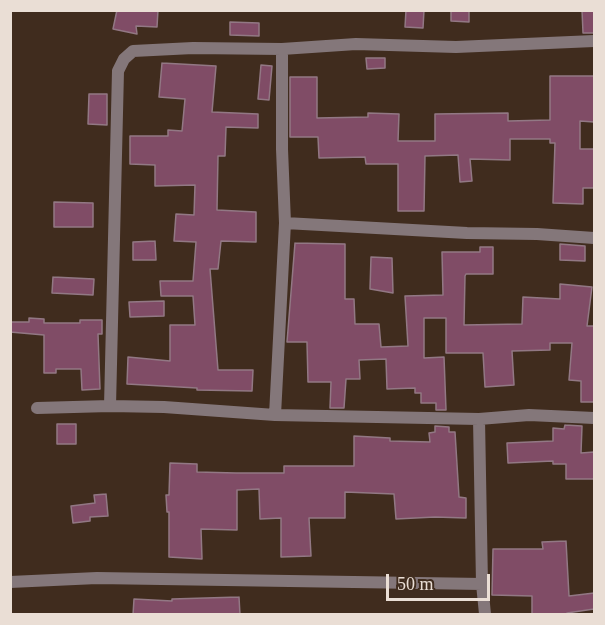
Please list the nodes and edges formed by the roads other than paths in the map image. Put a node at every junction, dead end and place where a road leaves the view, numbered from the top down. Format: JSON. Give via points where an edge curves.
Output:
{"nodes":[{"id":1,"x":594,"y":41,"type":"edge"},
{"id":2,"x":282,"y":49,"type":"junction"},
{"id":3,"x":285,"y":223,"type":"junction"},
{"id":4,"x":594,"y":238,"type":"edge"},
{"id":5,"x":110,"y":406,"type":"junction"},
{"id":6,"x":37,"y":408,"type":"dead end"},
{"id":7,"x":275,"y":415,"type":"junction"},
{"id":8,"x":594,"y":418,"type":"edge"},
{"id":9,"x":479,"y":419,"type":"junction"},
{"id":10,"x":10,"y":582,"type":"edge"},
{"id":11,"x":482,"y":584,"type":"junction"},
{"id":12,"x":485,"y":615,"type":"edge"}],
"edges":[{"from":1,"to":2,"type":"street","via":[[456,47],[356,44]]},
{"from":2,"to":3,"type":"street"},
{"from":2,"to":5,"type":"street","via":[[133,51],[118,71]]},
{"from":3,"to":4,"type":"street"},
{"from":3,"to":7,"type":"street"},
{"from":5,"to":6,"type":"street"},
{"from":5,"to":7,"type":"street"},
{"from":7,"to":9,"type":"street"},
{"from":8,"to":9,"type":"street","via":[[529,415]]},
{"from":9,"to":11,"type":"street"},
{"from":10,"to":11,"type":"street","via":[[97,578]]},
{"from":11,"to":12,"type":"street"}]}
